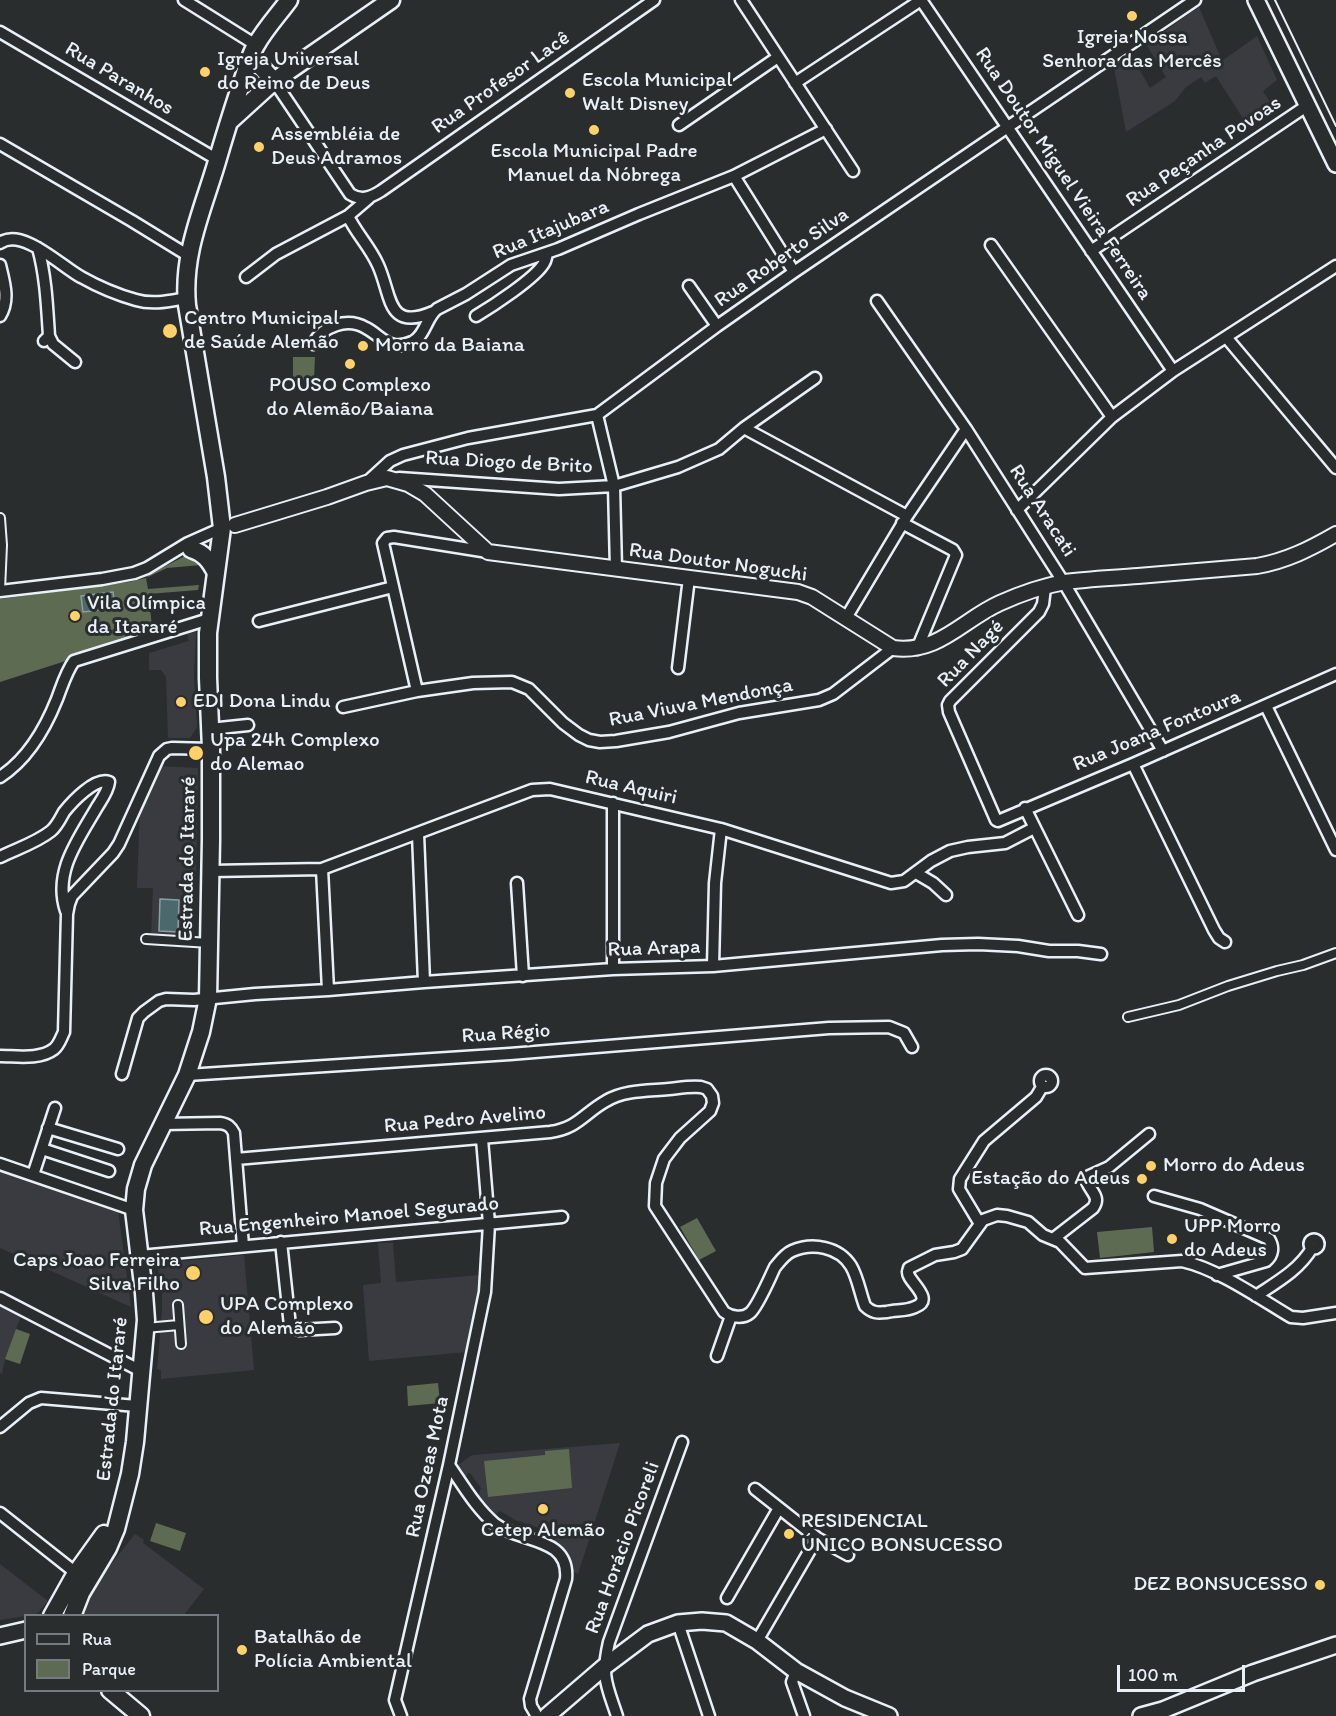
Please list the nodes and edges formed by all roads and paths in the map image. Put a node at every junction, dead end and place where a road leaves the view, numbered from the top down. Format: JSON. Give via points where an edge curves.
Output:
{"nodes":[{"id":1,"x":184,"y":0,"type":"edge"},
{"id":2,"x":288,"y":0,"type":"edge"},
{"id":3,"x":391,"y":0,"type":"edge"},
{"id":4,"x":654,"y":0,"type":"edge"},
{"id":5,"x":741,"y":0,"type":"edge"},
{"id":6,"x":921,"y":0,"type":"edge"},
{"id":7,"x":1195,"y":0,"type":"edge"},
{"id":8,"x":1256,"y":0,"type":"edge"},
{"id":9,"x":0,"y":32,"type":"edge"},
{"id":10,"x":253,"y":51,"type":"junction"},
{"id":11,"x":778,"y":57,"type":"junction"},
{"id":12,"x":274,"y":81,"type":"junction"},
{"id":13,"x":795,"y":83,"type":"junction"},
{"id":14,"x":1308,"y":105,"type":"junction"},
{"id":15,"x":227,"y":124,"type":"junction"},
{"id":16,"x":679,"y":125,"type":"dead end"},
{"id":17,"x":1007,"y":127,"type":"junction"},
{"id":18,"x":826,"y":129,"type":"junction"},
{"id":19,"x":0,"y":144,"type":"edge"},
{"id":20,"x":218,"y":160,"type":"junction"},
{"id":21,"x":1336,"y":164,"type":"edge"},
{"id":22,"x":853,"y":171,"type":"dead end"},
{"id":23,"x":734,"y":176,"type":"junction"},
{"id":24,"x":369,"y":197,"type":"junction"},
{"id":25,"x":348,"y":216,"type":"junction"},
{"id":26,"x":0,"y":243,"type":"edge"},
{"id":27,"x":991,"y":245,"type":"dead end"},
{"id":28,"x":38,"y":248,"type":"junction"},
{"id":29,"x":1091,"y":251,"type":"junction"},
{"id":30,"x":547,"y":254,"type":"junction"},
{"id":31,"x":189,"y":256,"type":"junction"},
{"id":32,"x":0,"y":265,"type":"edge"},
{"id":33,"x":1336,"y":266,"type":"edge"},
{"id":34,"x":794,"y":272,"type":"junction"},
{"id":35,"x":246,"y":278,"type":"dead end"},
{"id":36,"x":689,"y":286,"type":"dead end"},
{"id":37,"x":186,"y":298,"type":"junction"},
{"id":38,"x":877,"y":301,"type":"dead end"},
{"id":39,"x":433,"y":312,"type":"junction"},
{"id":40,"x":0,"y":316,"type":"edge"},
{"id":41,"x":476,"y":316,"type":"dead end"},
{"id":42,"x":717,"y":326,"type":"junction"},
{"id":43,"x":1226,"y":337,"type":"junction"},
{"id":44,"x":313,"y":344,"type":"dead end"},
{"id":45,"x":75,"y":362,"type":"dead end"},
{"id":46,"x":1173,"y":371,"type":"junction"},
{"id":47,"x":815,"y":378,"type":"dead end"},
{"id":48,"x":597,"y":415,"type":"junction"},
{"id":49,"x":1112,"y":417,"type":"junction"},
{"id":50,"x":744,"y":428,"type":"junction"},
{"id":51,"x":966,"y":429,"type":"junction"},
{"id":52,"x":1336,"y":468,"type":"edge"},
{"id":53,"x":387,"y":478,"type":"junction"},
{"id":54,"x":366,"y":483,"type":"junction"},
{"id":55,"x":614,"y":486,"type":"junction"},
{"id":56,"x":1017,"y":510,"type":"junction"},
{"id":57,"x":0,"y":518,"type":"edge"},
{"id":58,"x":905,"y":519,"type":"junction"},
{"id":59,"x":226,"y":529,"type":"junction"},
{"id":60,"x":1336,"y":534,"type":"edge"},
{"id":61,"x":185,"y":549,"type":"junction"},
{"id":62,"x":488,"y":552,"type":"junction"},
{"id":63,"x":616,"y":569,"type":"junction"},
{"id":64,"x":216,"y":573,"type":"junction"},
{"id":65,"x":688,"y":578,"type":"junction"},
{"id":66,"x":1064,"y":583,"type":"junction"},
{"id":67,"x":393,"y":587,"type":"junction"},
{"id":68,"x":1045,"y":588,"type":"junction"},
{"id":69,"x":0,"y":590,"type":"edge"},
{"id":70,"x":846,"y":618,"type":"junction"},
{"id":71,"x":209,"y":619,"type":"junction"},
{"id":72,"x":259,"y":621,"type":"dead end"},
{"id":73,"x":893,"y":648,"type":"junction"},
{"id":74,"x":917,"y":649,"type":"junction"},
{"id":75,"x":678,"y":668,"type":"dead end"},
{"id":76,"x":1336,"y":674,"type":"edge"},
{"id":77,"x":417,"y":691,"type":"junction"},
{"id":78,"x":1266,"y":706,"type":"junction"},
{"id":79,"x":344,"y":707,"type":"dead end"},
{"id":80,"x":248,"y":724,"type":"dead end"},
{"id":81,"x":210,"y":729,"type":"junction"},
{"id":82,"x":211,"y":749,"type":"junction"},
{"id":83,"x":1163,"y":750,"type":"junction"},
{"id":84,"x":1133,"y":764,"type":"junction"},
{"id":85,"x":0,"y":777,"type":"edge"},
{"id":86,"x":614,"y":803,"type":"junction"},
{"id":87,"x":1025,"y":808,"type":"junction"},
{"id":88,"x":994,"y":819,"type":"joint"},
{"id":89,"x":1034,"y":828,"type":"junction"},
{"id":90,"x":721,"y":829,"type":"junction"},
{"id":91,"x":418,"y":834,"type":"junction"},
{"id":92,"x":1336,"y":850,"type":"edge"},
{"id":93,"x":0,"y":857,"type":"edge"},
{"id":94,"x":322,"y":869,"type":"junction"},
{"id":95,"x":211,"y":871,"type":"junction"},
{"id":96,"x":916,"y":873,"type":"junction"},
{"id":97,"x":517,"y":883,"type":"dead end"},
{"id":98,"x":945,"y":895,"type":"dead end"},
{"id":99,"x":67,"y":914,"type":"junction"},
{"id":100,"x":1078,"y":915,"type":"dead end"},
{"id":101,"x":146,"y":939,"type":"dead end"},
{"id":102,"x":1225,"y":942,"type":"dead end"},
{"id":103,"x":210,"y":943,"type":"junction"},
{"id":104,"x":1336,"y":953,"type":"edge"},
{"id":105,"x":1101,"y":954,"type":"dead end"},
{"id":106,"x":713,"y":966,"type":"junction"},
{"id":107,"x":613,"y":969,"type":"junction"},
{"id":108,"x":523,"y":976,"type":"junction"},
{"id":109,"x":424,"y":982,"type":"junction"},
{"id":110,"x":328,"y":990,"type":"junction"},
{"id":111,"x":208,"y":998,"type":"junction"},
{"id":112,"x":1128,"y":1017,"type":"dead end"},
{"id":113,"x":912,"y":1047,"type":"dead end"},
{"id":114,"x":0,"y":1056,"type":"edge"},
{"id":115,"x":122,"y":1074,"type":"dead end"},
{"id":116,"x":187,"y":1075,"type":"junction"},
{"id":117,"x":1042,"y":1087,"type":"dead end"},
{"id":118,"x":55,"y":1108,"type":"dead end"},
{"id":119,"x":162,"y":1124,"type":"junction"},
{"id":120,"x":48,"y":1128,"type":"junction"},
{"id":121,"x":1149,"y":1134,"type":"dead end"},
{"id":122,"x":482,"y":1138,"type":"junction"},
{"id":123,"x":42,"y":1149,"type":"junction"},
{"id":124,"x":118,"y":1149,"type":"dead end"},
{"id":125,"x":236,"y":1159,"type":"junction"},
{"id":126,"x":0,"y":1164,"type":"edge"},
{"id":127,"x":109,"y":1171,"type":"dead end"},
{"id":128,"x":33,"y":1175,"type":"junction"},
{"id":129,"x":1154,"y":1196,"type":"dead end"},
{"id":130,"x":134,"y":1210,"type":"junction"},
{"id":131,"x":562,"y":1217,"type":"dead end"},
{"id":132,"x":489,"y":1224,"type":"junction"},
{"id":133,"x":980,"y":1224,"type":"junction"},
{"id":134,"x":1053,"y":1239,"type":"junction"},
{"id":135,"x":281,"y":1242,"type":"junction"},
{"id":136,"x":243,"y":1246,"type":"junction"},
{"id":137,"x":1312,"y":1248,"type":"dead end"},
{"id":138,"x":140,"y":1256,"type":"junction"},
{"id":139,"x":1217,"y":1275,"type":"junction"},
{"id":140,"x":1256,"y":1296,"type":"junction"},
{"id":141,"x":0,"y":1298,"type":"edge"},
{"id":142,"x":178,"y":1305,"type":"dead end"},
{"id":143,"x":1336,"y":1313,"type":"edge"},
{"id":144,"x":731,"y":1316,"type":"junction"},
{"id":145,"x":179,"y":1325,"type":"junction"},
{"id":146,"x":146,"y":1328,"type":"junction"},
{"id":147,"x":335,"y":1328,"type":"dead end"},
{"id":148,"x":181,"y":1344,"type":"dead end"},
{"id":149,"x":717,"y":1356,"type":"dead end"},
{"id":150,"x":141,"y":1371,"type":"junction"},
{"id":151,"x":137,"y":1406,"type":"junction"},
{"id":152,"x":2,"y":1424,"type":"edge"},
{"id":153,"x":682,"y":1442,"type":"dead end"},
{"id":154,"x":449,"y":1465,"type":"junction"},
{"id":155,"x":755,"y":1489,"type":"dead end"},
{"id":156,"x":779,"y":1508,"type":"junction"},
{"id":157,"x":0,"y":1513,"type":"edge"},
{"id":158,"x":119,"y":1514,"type":"junction"},
{"id":159,"x":817,"y":1538,"type":"junction"},
{"id":160,"x":848,"y":1555,"type":"dead end"},
{"id":161,"x":76,"y":1574,"type":"junction"},
{"id":162,"x":727,"y":1598,"type":"dead end"},
{"id":163,"x":52,"y":1614,"type":"edge"},
{"id":164,"x":73,"y":1614,"type":"edge"},
{"id":165,"x":678,"y":1623,"type":"junction"},
{"id":166,"x":24,"y":1631,"type":"edge"},
{"id":167,"x":0,"y":1637,"type":"edge"},
{"id":168,"x":24,"y":1640,"type":"edge"},
{"id":169,"x":757,"y":1641,"type":"junction"},
{"id":170,"x":1336,"y":1644,"type":"edge"},
{"id":171,"x":604,"y":1667,"type":"junction"},
{"id":172,"x":795,"y":1671,"type":"junction"},
{"id":173,"x":112,"y":1692,"type":"edge"},
{"id":174,"x":141,"y":1716,"type":"edge"},
{"id":175,"x":401,"y":1716,"type":"edge"},
{"id":176,"x":537,"y":1716,"type":"edge"},
{"id":177,"x":547,"y":1716,"type":"edge"},
{"id":178,"x":617,"y":1716,"type":"edge"},
{"id":179,"x":709,"y":1716,"type":"edge"},
{"id":180,"x":804,"y":1716,"type":"edge"},
{"id":181,"x":889,"y":1716,"type":"edge"},
{"id":182,"x":1141,"y":1716,"type":"edge"}],
"edges":[{"from":1,"to":10,"type":"street"},
{"from":2,"to":10,"type":"main road","name":"Estrada do Itararé"},
{"from":3,"to":12,"type":"main road"},
{"from":4,"to":24,"type":"street","name":"Rua Profesor Lacê"},
{"from":5,"to":11,"type":"street"},
{"from":6,"to":13,"type":"street"},
{"from":6,"to":17,"type":"street","name":"Rua Doutor Miguel Vieira Ferreira"},
{"from":7,"to":17,"type":"street","name":"Rua Roberto Silva"},
{"from":8,"to":14,"type":"main road"},
{"from":9,"to":20,"type":"street","name":"Rua Paranhos"},
{"from":10,"to":12,"type":"main road"},
{"from":10,"to":15,"type":"main road","name":"Estrada do Itararé"},
{"from":11,"to":13,"type":"street"},
{"from":11,"to":16,"type":"street"},
{"from":12,"to":15,"type":"main road"},
{"from":12,"to":24,"type":"street","via":[[350,194],[361,199]]},
{"from":13,"to":18,"type":"street"},
{"from":14,"to":21,"type":"main road"},
{"from":14,"to":29,"type":"street","name":"Rua Peçanha Povoas"},
{"from":15,"to":20,"type":"main road","name":"Estrada do Itararé"},
{"from":17,"to":29,"type":"street","name":"Rua Doutor Miguel Vieira Ferreira"},
{"from":17,"to":34,"type":"street","name":"Rua Roberto Silva"},
{"from":18,"to":22,"type":"street"},
{"from":18,"to":23,"type":"street","name":"Rua Itajubara"},
{"from":19,"to":31,"type":"street"},
{"from":20,"to":31,"type":"main road","name":"Estrada do Itararé"},
{"from":23,"to":30,"type":"street","name":"Rua Itajubara"},
{"from":23,"to":34,"type":"street"},
{"from":24,"to":25,"type":"street","name":"Rua Profesor Lacê"},
{"from":25,"to":35,"type":"street","name":"Rua Profesor Lacê"},
{"from":25,"to":39,"type":"street","via":[[378,263],[390,302],[400,315],[422,317]]},
{"from":26,"to":28,"type":"street","via":[[15,240]]},
{"from":27,"to":49,"type":"street"},
{"from":28,"to":37,"type":"street","via":[[80,277],[135,300],[158,303]]},
{"from":28,"to":45,"type":"street","via":[[46,283],[46,338]]},
{"from":29,"to":46,"type":"street","name":"Rua Doutor Miguel Vieira Ferreira"},
{"from":30,"to":39,"type":"street","name":"Rua Itajubara","via":[[511,265]]},
{"from":30,"to":41,"type":"street","via":[[530,277]]},
{"from":31,"to":37,"type":"main road","name":"Estrada do Itararé"},
{"from":32,"to":40,"type":"street","via":[[6,294]]},
{"from":33,"to":43,"type":"street"},
{"from":34,"to":42,"type":"street","name":"Rua Roberto Silva"},
{"from":36,"to":42,"type":"street"},
{"from":37,"to":59,"type":"main road","name":"Estrada do Itararé"},
{"from":38,"to":51,"type":"street","name":"Rua Aracati"},
{"from":39,"to":44,"type":"street","via":[[422,333],[408,344],[392,345],[362,326],[345,324],[327,328]]},
{"from":42,"to":48,"type":"street","name":"Rua Roberto Silva"},
{"from":43,"to":46,"type":"street"},
{"from":43,"to":52,"type":"street"},
{"from":46,"to":49,"type":"street"},
{"from":47,"to":50,"type":"street","name":"Rua Diogo de Brito"},
{"from":48,"to":54,"type":"street","name":"Rua Roberto Silva","via":[[468,438],[403,455],[390,461]]},
{"from":48,"to":55,"type":"street"},
{"from":49,"to":56,"type":"street"},
{"from":50,"to":55,"type":"street","name":"Rua Diogo de Brito","via":[[712,452],[667,471]]},
{"from":50,"to":58,"type":"street"},
{"from":51,"to":56,"type":"street","name":"Rua Aracati"},
{"from":51,"to":58,"type":"street"},
{"from":53,"to":54,"type":"street"},
{"from":53,"to":55,"type":"street","name":"Rua Diogo de Brito","via":[[560,489]]},
{"from":53,"to":62,"type":"street","via":[[425,494]]},
{"from":54,"to":59,"type":"street"},
{"from":55,"to":63,"type":"street"},
{"from":56,"to":66,"type":"street","name":"Rua Aracati"},
{"from":57,"to":69,"type":"street"},
{"from":58,"to":70,"type":"street"},
{"from":58,"to":74,"type":"street","via":[[956,555]]},
{"from":59,"to":61,"type":"street"},
{"from":59,"to":64,"type":"main road","name":"Estrada do Itararé"},
{"from":60,"to":66,"type":"street","via":[[1294,556],[1265,565]]},
{"from":61,"to":64,"type":"main road","via":[[205,556]]},
{"from":61,"to":69,"type":"street","via":[[134,573]]},
{"from":62,"to":63,"type":"street","name":"Rua Doutor Noguchi"},
{"from":62,"to":67,"type":"street","via":[[387,538],[383,543]]},
{"from":63,"to":65,"type":"street","name":"Rua Doutor Noguchi"},
{"from":64,"to":71,"type":"main road","name":"Estrada do Itararé"},
{"from":65,"to":70,"type":"street","name":"Rua Doutor Noguchi","via":[[805,594]]},
{"from":65,"to":75,"type":"street"},
{"from":66,"to":68,"type":"street"},
{"from":66,"to":83,"type":"street","name":"Rua Aracati"},
{"from":67,"to":72,"type":"street"},
{"from":67,"to":77,"type":"street"},
{"from":68,"to":74,"type":"street","via":[[998,603],[959,629]]},
{"from":68,"to":88,"type":"street","name":"Rua Nagé","via":[[1039,612],[948,705]]},
{"from":70,"to":73,"type":"street","name":"Rua Doutor Noguchi"},
{"from":71,"to":81,"type":"main road","name":"Estrada do Itararé"},
{"from":71,"to":85,"type":"street","via":[[74,661],[46,725],[22,758]]},
{"from":73,"to":74,"type":"street"},
{"from":73,"to":77,"type":"street","name":"Rua Viuva Mendonça","via":[[833,694],[819,700],[739,713],[616,741],[600,742],[579,735],[529,689],[512,682]]},
{"from":76,"to":78,"type":"street","name":"Rua Joana Fontoura"},
{"from":77,"to":79,"type":"street","name":"Rua Viuva Mendonça"},
{"from":78,"to":83,"type":"street","name":"Rua Joana Fontoura"},
{"from":78,"to":92,"type":"street"},
{"from":80,"to":81,"type":"street"},
{"from":81,"to":82,"type":"main road","name":"Estrada do Itararé"},
{"from":82,"to":95,"type":"main road","name":"Estrada do Itararé"},
{"from":82,"to":99,"type":"street","via":[[172,748],[159,756],[119,844],[72,896]]},
{"from":83,"to":84,"type":"street","name":"Rua Joana Fontoura"},
{"from":84,"to":87,"type":"street","name":"Rua Joana Fontoura"},
{"from":84,"to":102,"type":"street","via":[[1214,930]]},
{"from":86,"to":90,"type":"street","name":"Rua Aquiri"},
{"from":86,"to":91,"type":"street","name":"Rua Aquiri","via":[[550,789],[532,790]]},
{"from":86,"to":107,"type":"street"},
{"from":87,"to":88,"type":"street","name":"Rua Joana Fontoura","via":[[998,821]]},
{"from":87,"to":89,"type":"street"},
{"from":89,"to":96,"type":"street","name":"Rua Aquiri","via":[[1005,843],[950,851]]},
{"from":89,"to":100,"type":"street"},
{"from":90,"to":96,"type":"street","name":"Rua Aquiri","via":[[882,881],[899,883]]},
{"from":90,"to":106,"type":"street"},
{"from":91,"to":94,"type":"street","name":"Rua Aquiri"},
{"from":91,"to":109,"type":"street"},
{"from":93,"to":99,"type":"street","via":[[49,833],[78,798],[96,783],[112,780],[64,872],[62,890]]},
{"from":94,"to":95,"type":"street","name":"Rua Aquiri"},
{"from":94,"to":110,"type":"street"},
{"from":95,"to":103,"type":"main road","name":"Estrada do Itararé"},
{"from":96,"to":98,"type":"street"},
{"from":97,"to":108,"type":"street"},
{"from":99,"to":114,"type":"street","via":[[64,1032],[60,1042],[41,1055]]},
{"from":101,"to":103,"type":"street"},
{"from":103,"to":111,"type":"main road","name":"Estrada do Itararé"},
{"from":104,"to":112,"type":"street","via":[[1179,1005]]},
{"from":105,"to":106,"type":"street","name":"Rua Arapa","via":[[1018,946],[942,945]]},
{"from":106,"to":107,"type":"street","name":"Rua Arapa"},
{"from":107,"to":108,"type":"street","name":"Rua Arapa"},
{"from":108,"to":109,"type":"street","name":"Rua Arapa"},
{"from":109,"to":110,"type":"street","name":"Rua Arapa"},
{"from":110,"to":111,"type":"street","name":"Rua Arapa"},
{"from":111,"to":115,"type":"street","name":"Rua Arapa","via":[[162,1000],[144,1012],[136,1023]]},
{"from":111,"to":116,"type":"main road","name":"Estrada do Itararé"},
{"from":113,"to":116,"type":"street","name":"Rua Régio","via":[[904,1033],[889,1027],[829,1028]]},
{"from":116,"to":119,"type":"main road","name":"Estrada do Itararé"},
{"from":117,"to":133,"type":"street","via":[[1036,1097],[984,1141],[960,1179],[959,1189]]},
{"from":118,"to":120,"type":"street"},
{"from":119,"to":125,"type":"street","via":[[227,1124],[234,1134]]},
{"from":119,"to":130,"type":"main road","name":"Estrada do Itararé","via":[[142,1165]]},
{"from":120,"to":123,"type":"street"},
{"from":120,"to":124,"type":"street"},
{"from":121,"to":134,"type":"street","via":[[1109,1167],[1089,1176],[1087,1182],[1096,1204]]},
{"from":122,"to":125,"type":"street","name":"Rua Pedro Avelino"},
{"from":122,"to":132,"type":"street","name":"Rua Ozeas Mota"},
{"from":122,"to":144,"type":"street","name":"Rua Pedro Avelino","via":[[564,1130],[606,1101],[632,1092],[707,1089],[713,1103],[710,1111],[664,1159],[656,1183],[655,1206],[724,1312]]},
{"from":123,"to":127,"type":"street"},
{"from":123,"to":128,"type":"street"},
{"from":125,"to":136,"type":"street"},
{"from":126,"to":128,"type":"street"},
{"from":128,"to":130,"type":"street"},
{"from":129,"to":139,"type":"street","via":[[1200,1209],[1269,1239],[1272,1255],[1266,1261]]},
{"from":130,"to":138,"type":"main road","name":"Estrada do Itararé"},
{"from":131,"to":132,"type":"street","name":"Rua Engenheiro Manoel Segurado"},
{"from":132,"to":135,"type":"street","name":"Rua Engenheiro Manoel Segurado"},
{"from":132,"to":154,"type":"street","name":"Rua Ozeas Mota","via":[[485,1292]]},
{"from":133,"to":134,"type":"street","via":[[991,1216],[1007,1216],[1028,1222]]},
{"from":133,"to":144,"type":"street","via":[[962,1249],[934,1255],[909,1268],[908,1275],[922,1294],[919,1306],[878,1313],[868,1310],[850,1264],[826,1248],[808,1247],[792,1251],[780,1261],[753,1311]]},
{"from":134,"to":139,"type":"street","via":[[1085,1268],[1182,1261]]},
{"from":135,"to":136,"type":"street","name":"Rua Engenheiro Manoel Segurado"},
{"from":135,"to":147,"type":"street","via":[[290,1326],[299,1330]]},
{"from":136,"to":138,"type":"street","name":"Rua Engenheiro Manoel Segurado"},
{"from":137,"to":140,"type":"street","via":[[1295,1269]]},
{"from":138,"to":146,"type":"main road","name":"Estrada do Itararé"},
{"from":139,"to":140,"type":"street"},
{"from":140,"to":143,"type":"street","via":[[1294,1317]]},
{"from":141,"to":150,"type":"street"},
{"from":142,"to":145,"type":"street"},
{"from":144,"to":149,"type":"street"},
{"from":145,"to":146,"type":"street"},
{"from":145,"to":148,"type":"street"},
{"from":146,"to":150,"type":"main road","name":"Estrada do Itararé"},
{"from":150,"to":151,"type":"main road","name":"Estrada do Itararé"},
{"from":151,"to":152,"type":"street","via":[[41,1398],[28,1403]]},
{"from":151,"to":158,"type":"main road","name":"Estrada do Itararé","via":[[130,1474]]},
{"from":153,"to":171,"type":"street","name":"Rua Horácio Picoreli","via":[[609,1642]]},
{"from":154,"to":175,"type":"street","name":"Rua Ozeas Mota","via":[[395,1700]]},
{"from":154,"to":176,"type":"street","via":[[498,1526],[551,1546],[565,1563],[566,1579],[530,1699]]},
{"from":155,"to":156,"type":"street"},
{"from":156,"to":159,"type":"street"},
{"from":156,"to":162,"type":"street"},
{"from":157,"to":161,"type":"street"},
{"from":158,"to":161,"type":"main road","name":"Estrada do Itararé"},
{"from":158,"to":164,"type":"main road","name":"Estrada do Itararé","via":[[112,1538]]},
{"from":159,"to":160,"type":"street"},
{"from":159,"to":169,"type":"street"},
{"from":161,"to":163,"type":"main road","name":"Estrada do Itararé"},
{"from":165,"to":169,"type":"main road","via":[[726,1623]]},
{"from":165,"to":171,"type":"main road","via":[[648,1634]]},
{"from":165,"to":179,"type":"street"},
{"from":166,"to":167,"type":"main road"},
{"from":167,"to":168,"type":"main road"},
{"from":169,"to":172,"type":"main road"},
{"from":170,"to":182,"type":"main road"},
{"from":171,"to":177,"type":"main road"},
{"from":171,"to":178,"type":"street"},
{"from":172,"to":180,"type":"street","via":[[792,1682]]},
{"from":172,"to":181,"type":"main road"},
{"from":173,"to":174,"type":"main road"}]}
